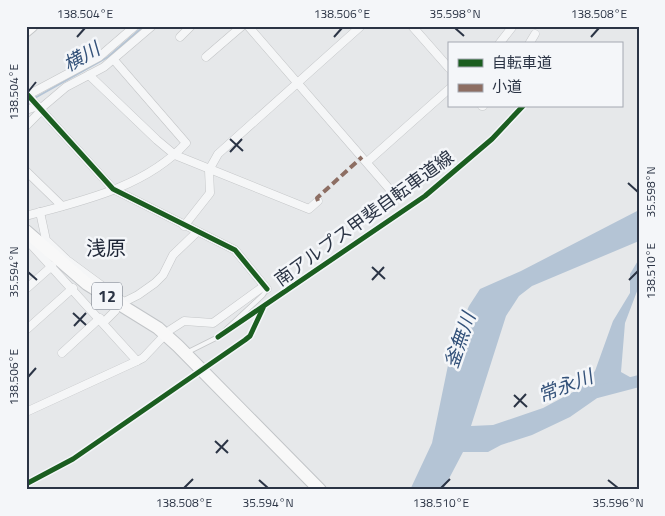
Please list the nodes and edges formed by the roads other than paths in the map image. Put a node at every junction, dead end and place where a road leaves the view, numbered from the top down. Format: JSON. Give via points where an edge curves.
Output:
{"nodes":[{"id":1,"x":32,"y":26,"type":"edge"},
{"id":2,"x":135,"y":26,"type":"edge"},
{"id":3,"x":152,"y":26,"type":"edge"},
{"id":4,"x":191,"y":26,"type":"edge"},
{"id":5,"x":242,"y":26,"type":"edge"},
{"id":6,"x":248,"y":26,"type":"edge"},
{"id":7,"x":361,"y":26,"type":"edge"},
{"id":8,"x":412,"y":26,"type":"edge"},
{"id":9,"x":513,"y":26,"type":"edge"},
{"id":10,"x":26,"y":32,"type":"edge"},
{"id":11,"x":536,"y":34,"type":"dead end"},
{"id":12,"x":180,"y":37,"type":"dead end"},
{"id":13,"x":501,"y":42,"type":"edge"},
{"id":14,"x":530,"y":42,"type":"edge"},
{"id":15,"x":206,"y":57,"type":"dead end"},
{"id":16,"x":114,"y":60,"type":"junction"},
{"id":17,"x":448,"y":67,"type":"edge"},
{"id":18,"x":89,"y":75,"type":"junction"},
{"id":19,"x":297,"y":82,"type":"junction"},
{"id":20,"x":448,"y":90,"type":"edge"},
{"id":21,"x":35,"y":102,"type":"edge"},
{"id":22,"x":26,"y":110,"type":"edge"},
{"id":23,"x":26,"y":126,"type":"edge"},
{"id":24,"x":175,"y":155,"type":"junction"},
{"id":25,"x":367,"y":162,"type":"junction"},
{"id":26,"x":209,"y":170,"type":"junction"},
{"id":27,"x":26,"y":171,"type":"edge"},
{"id":28,"x":114,"y":189,"type":"junction"},
{"id":29,"x":392,"y":192,"type":"dead end"},
{"id":30,"x":318,"y":202,"type":"dead end"},
{"id":31,"x":62,"y":206,"type":"junction"},
{"id":32,"x":40,"y":212,"type":"junction"},
{"id":33,"x":26,"y":216,"type":"edge"},
{"id":34,"x":184,"y":226,"type":"junction"},
{"id":35,"x":26,"y":231,"type":"edge"},
{"id":36,"x":197,"y":232,"type":"junction"},
{"id":37,"x":26,"y":239,"type":"edge"},
{"id":38,"x":52,"y":266,"type":"junction"},
{"id":39,"x":265,"y":287,"type":"junction"},
{"id":40,"x":73,"y":288,"type":"junction"},
{"id":41,"x":26,"y":289,"type":"edge"},
{"id":42,"x":115,"y":311,"type":"dead end"},
{"id":43,"x":102,"y":320,"type":"junction"},
{"id":44,"x":26,"y":330,"type":"edge"},
{"id":45,"x":170,"y":330,"type":"dead end"},
{"id":46,"x":161,"y":339,"type":"dead end"},
{"id":47,"x":62,"y":353,"type":"dead end"},
{"id":48,"x":188,"y":355,"type":"junction"},
{"id":49,"x":137,"y":361,"type":"junction"},
{"id":50,"x":26,"y":412,"type":"edge"},
{"id":51,"x":320,"y":490,"type":"edge"}],
"edges":[{"from":1,"to":10,"type":"main road"},
{"from":2,"to":21,"type":"street","via":[[99,57]]},
{"from":3,"to":16,"type":"street"},
{"from":4,"to":12,"type":"street"},
{"from":5,"to":15,"type":"street"},
{"from":6,"to":19,"type":"street"},
{"from":7,"to":19,"type":"street"},
{"from":8,"to":17,"type":"street"},
{"from":9,"to":13,"type":"street"},
{"from":11,"to":14,"type":"street"},
{"from":16,"to":18,"type":"street"},
{"from":16,"to":24,"type":"street","via":[[186,143]]},
{"from":18,"to":21,"type":"street"},
{"from":18,"to":24,"type":"street"},
{"from":19,"to":25,"type":"street"},
{"from":19,"to":26,"type":"street","via":[[228,144]]},
{"from":20,"to":25,"type":"street"},
{"from":21,"to":22,"type":"street"},
{"from":21,"to":23,"type":"street"},
{"from":21,"to":28,"type":"street"},
{"from":24,"to":26,"type":"street"},
{"from":24,"to":28,"type":"street","via":[[123,187]]},
{"from":25,"to":29,"type":"street"},
{"from":26,"to":30,"type":"street","via":[[308,209]]},
{"from":26,"to":34,"type":"street","via":[[210,193]]},
{"from":27,"to":31,"type":"street"},
{"from":28,"to":31,"type":"street"},
{"from":28,"to":34,"type":"street"},
{"from":31,"to":32,"type":"street"},
{"from":32,"to":33,"type":"street"},
{"from":32,"to":36,"type":"street","via":[[46,240],[67,260],[124,302],[155,283],[173,255]]},
{"from":34,"to":36,"type":"street"},
{"from":35,"to":48,"type":"main road","number":"12","via":[[87,284],[158,328]]},
{"from":36,"to":39,"type":"street","via":[[235,250]]},
{"from":37,"to":38,"type":"street"},
{"from":38,"to":40,"type":"street"},
{"from":38,"to":41,"type":"street"},
{"from":39,"to":45,"type":"street","via":[[213,323],[184,321]]},
{"from":39,"to":48,"type":"lane","via":[[263,295],[218,337]]},
{"from":40,"to":43,"type":"street"},
{"from":40,"to":44,"type":"street"},
{"from":42,"to":43,"type":"street"},
{"from":43,"to":47,"type":"street"},
{"from":43,"to":49,"type":"street"},
{"from":46,"to":49,"type":"street"},
{"from":48,"to":51,"type":"main road","number":"12"},
{"from":49,"to":50,"type":"street"}]}
